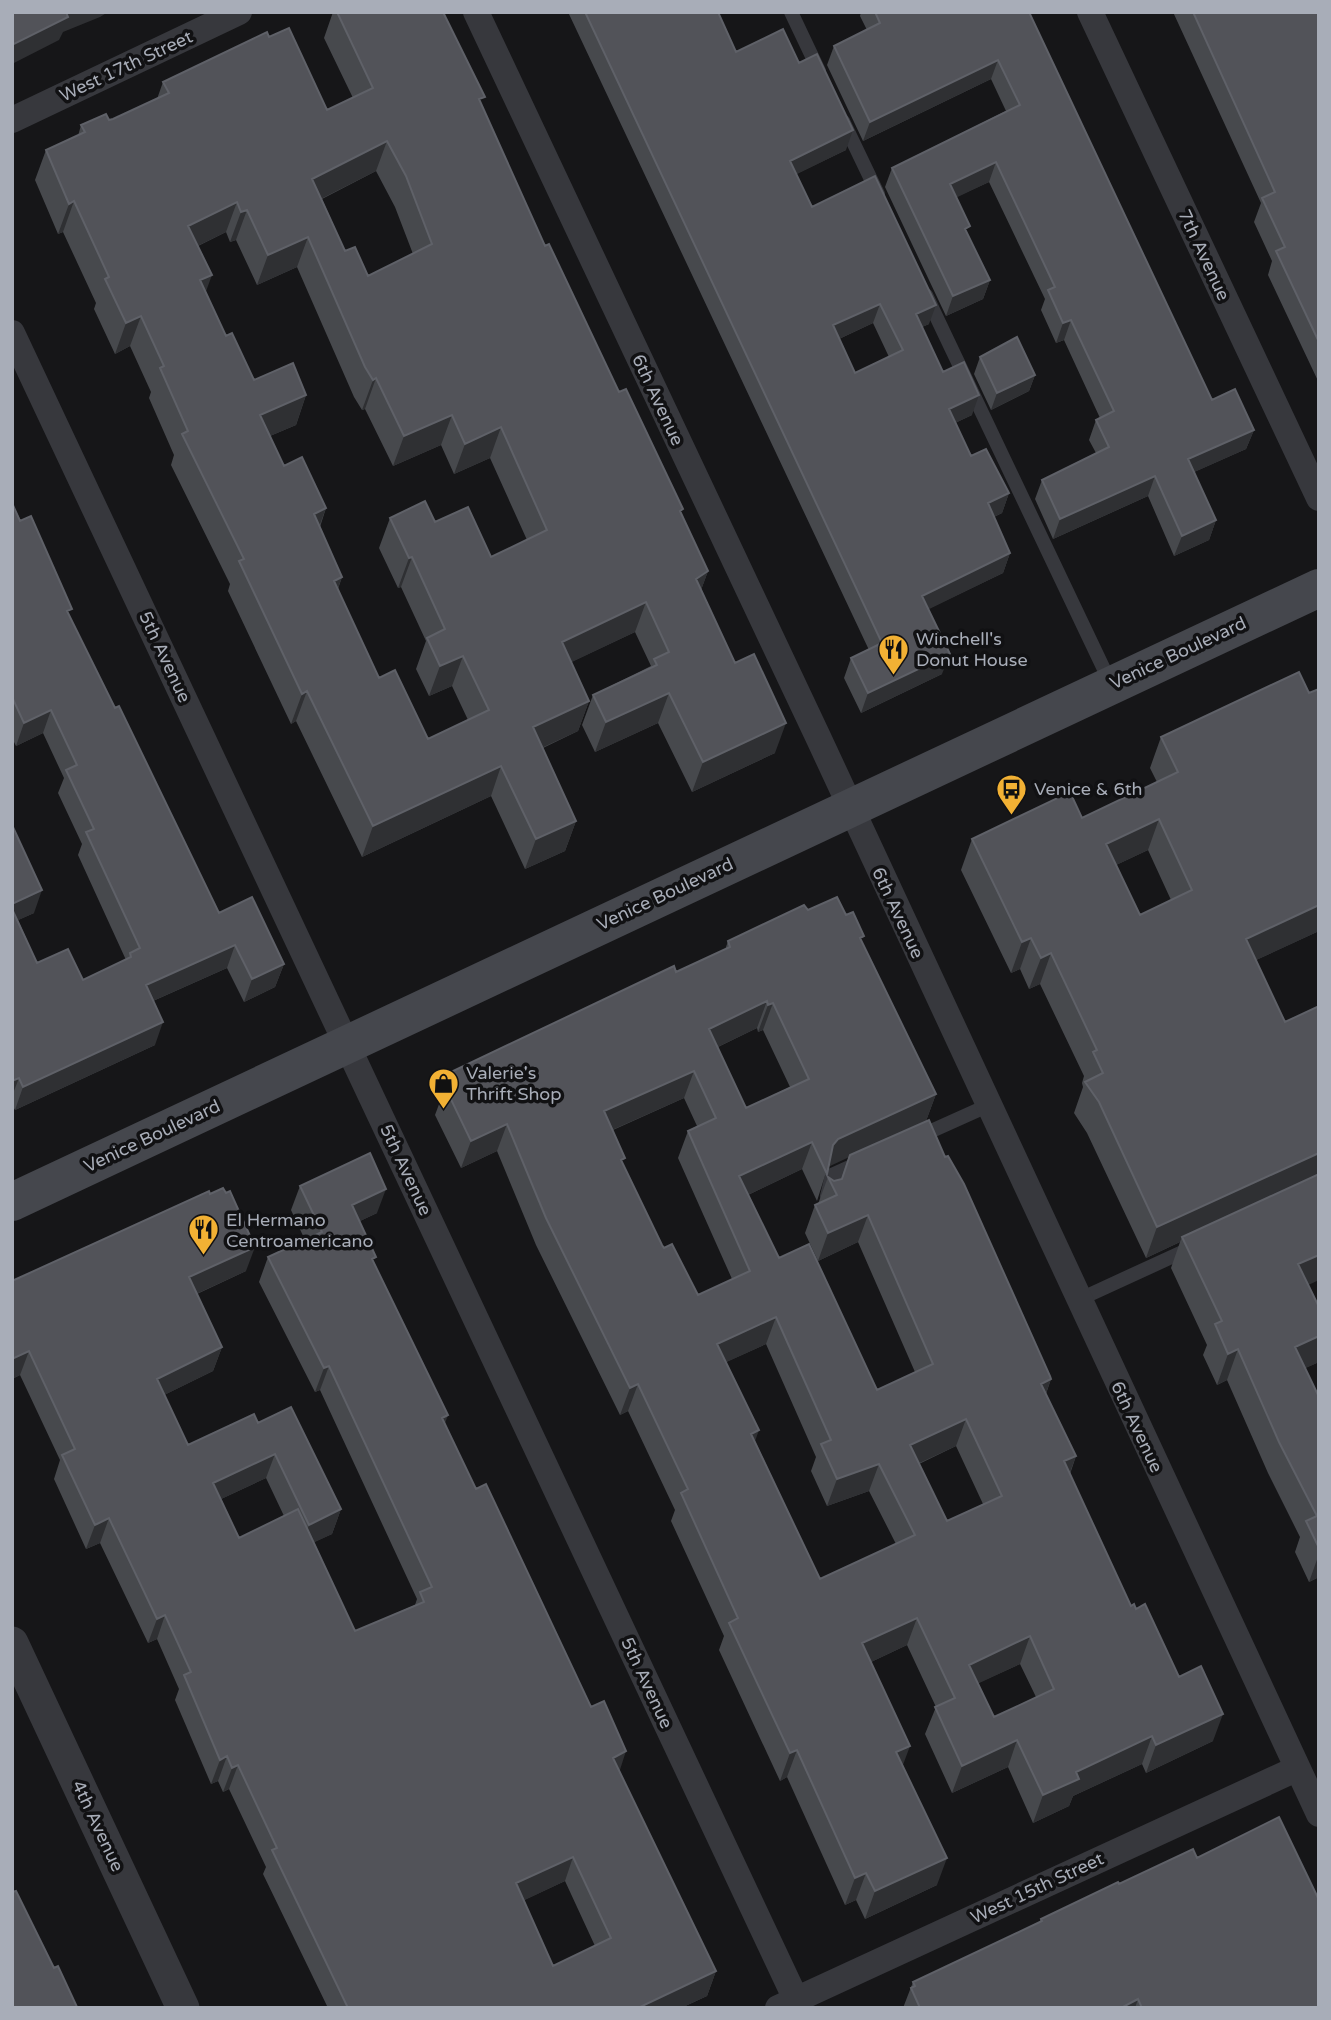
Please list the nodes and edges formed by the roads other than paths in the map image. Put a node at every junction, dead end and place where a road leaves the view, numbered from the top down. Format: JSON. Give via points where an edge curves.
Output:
{"nodes":[{"id":1,"x":239,"y":12,"type":"edge"},
{"id":2,"x":476,"y":12,"type":"edge"},
{"id":3,"x":791,"y":12,"type":"edge"},
{"id":4,"x":1090,"y":12,"type":"edge"},
{"id":5,"x":827,"y":88,"type":"edge"},
{"id":6,"x":839,"y":113,"type":"edge"},
{"id":7,"x":12,"y":120,"type":"edge"},
{"id":8,"x":881,"y":202,"type":"edge"},
{"id":9,"x":918,"y":278,"type":"edge"},
{"id":10,"x":12,"y":333,"type":"edge"},
{"id":11,"x":1319,"y":498,"type":"edge"},
{"id":12,"x":1319,"y":588,"type":"edge"},
{"id":13,"x":1111,"y":684,"type":"junction"},
{"id":14,"x":849,"y":807,"type":"junction"},
{"id":15,"x":346,"y":1044,"type":"junction"},
{"id":16,"x":987,"y":1106,"type":"junction"},
{"id":17,"x":908,"y":1141,"type":"edge"},
{"id":18,"x":870,"y":1158,"type":"edge"},
{"id":19,"x":826,"y":1199,"type":"edge"},
{"id":20,"x":12,"y":1202,"type":"edge"},
{"id":21,"x":1208,"y":1240,"type":"edge"},
{"id":22,"x":1078,"y":1300,"type":"junction"},
{"id":23,"x":12,"y":1643,"type":"edge"},
{"id":24,"x":1296,"y":1769,"type":"junction"},
{"id":25,"x":1319,"y":1814,"type":"edge"},
{"id":26,"x":792,"y":2005,"type":"edge"},
{"id":27,"x":183,"y":2008,"type":"edge"}],
"edges":[{"from":1,"to":7,"type":"street","name":"West 17th Street"},
{"from":2,"to":14,"type":"street","name":"6th Avenue"},
{"from":3,"to":5,"type":"lane"},
{"from":4,"to":11,"type":"street","name":"7th Avenue"},
{"from":6,"to":8,"type":"lane"},
{"from":9,"to":13,"type":"lane"},
{"from":10,"to":15,"type":"street","name":"5th Avenue"},
{"from":12,"to":13,"type":"main road","name":"Venice Boulevard"},
{"from":13,"to":14,"type":"main road","name":"Venice Boulevard"},
{"from":14,"to":15,"type":"main road","name":"Venice Boulevard"},
{"from":14,"to":16,"type":"street","name":"6th Avenue"},
{"from":15,"to":20,"type":"main road","name":"Venice Boulevard"},
{"from":15,"to":26,"type":"street","name":"5th Avenue"},
{"from":16,"to":17,"type":"lane"},
{"from":16,"to":22,"type":"street","name":"6th Avenue"},
{"from":18,"to":19,"type":"lane","via":[[832,1175]]},
{"from":21,"to":22,"type":"lane"},
{"from":22,"to":24,"type":"street","name":"6th Avenue"},
{"from":23,"to":27,"type":"street","name":"4th Avenue"},
{"from":24,"to":25,"type":"street","name":"6th Avenue"},
{"from":24,"to":26,"type":"street","name":"West 15th Street"}]}
